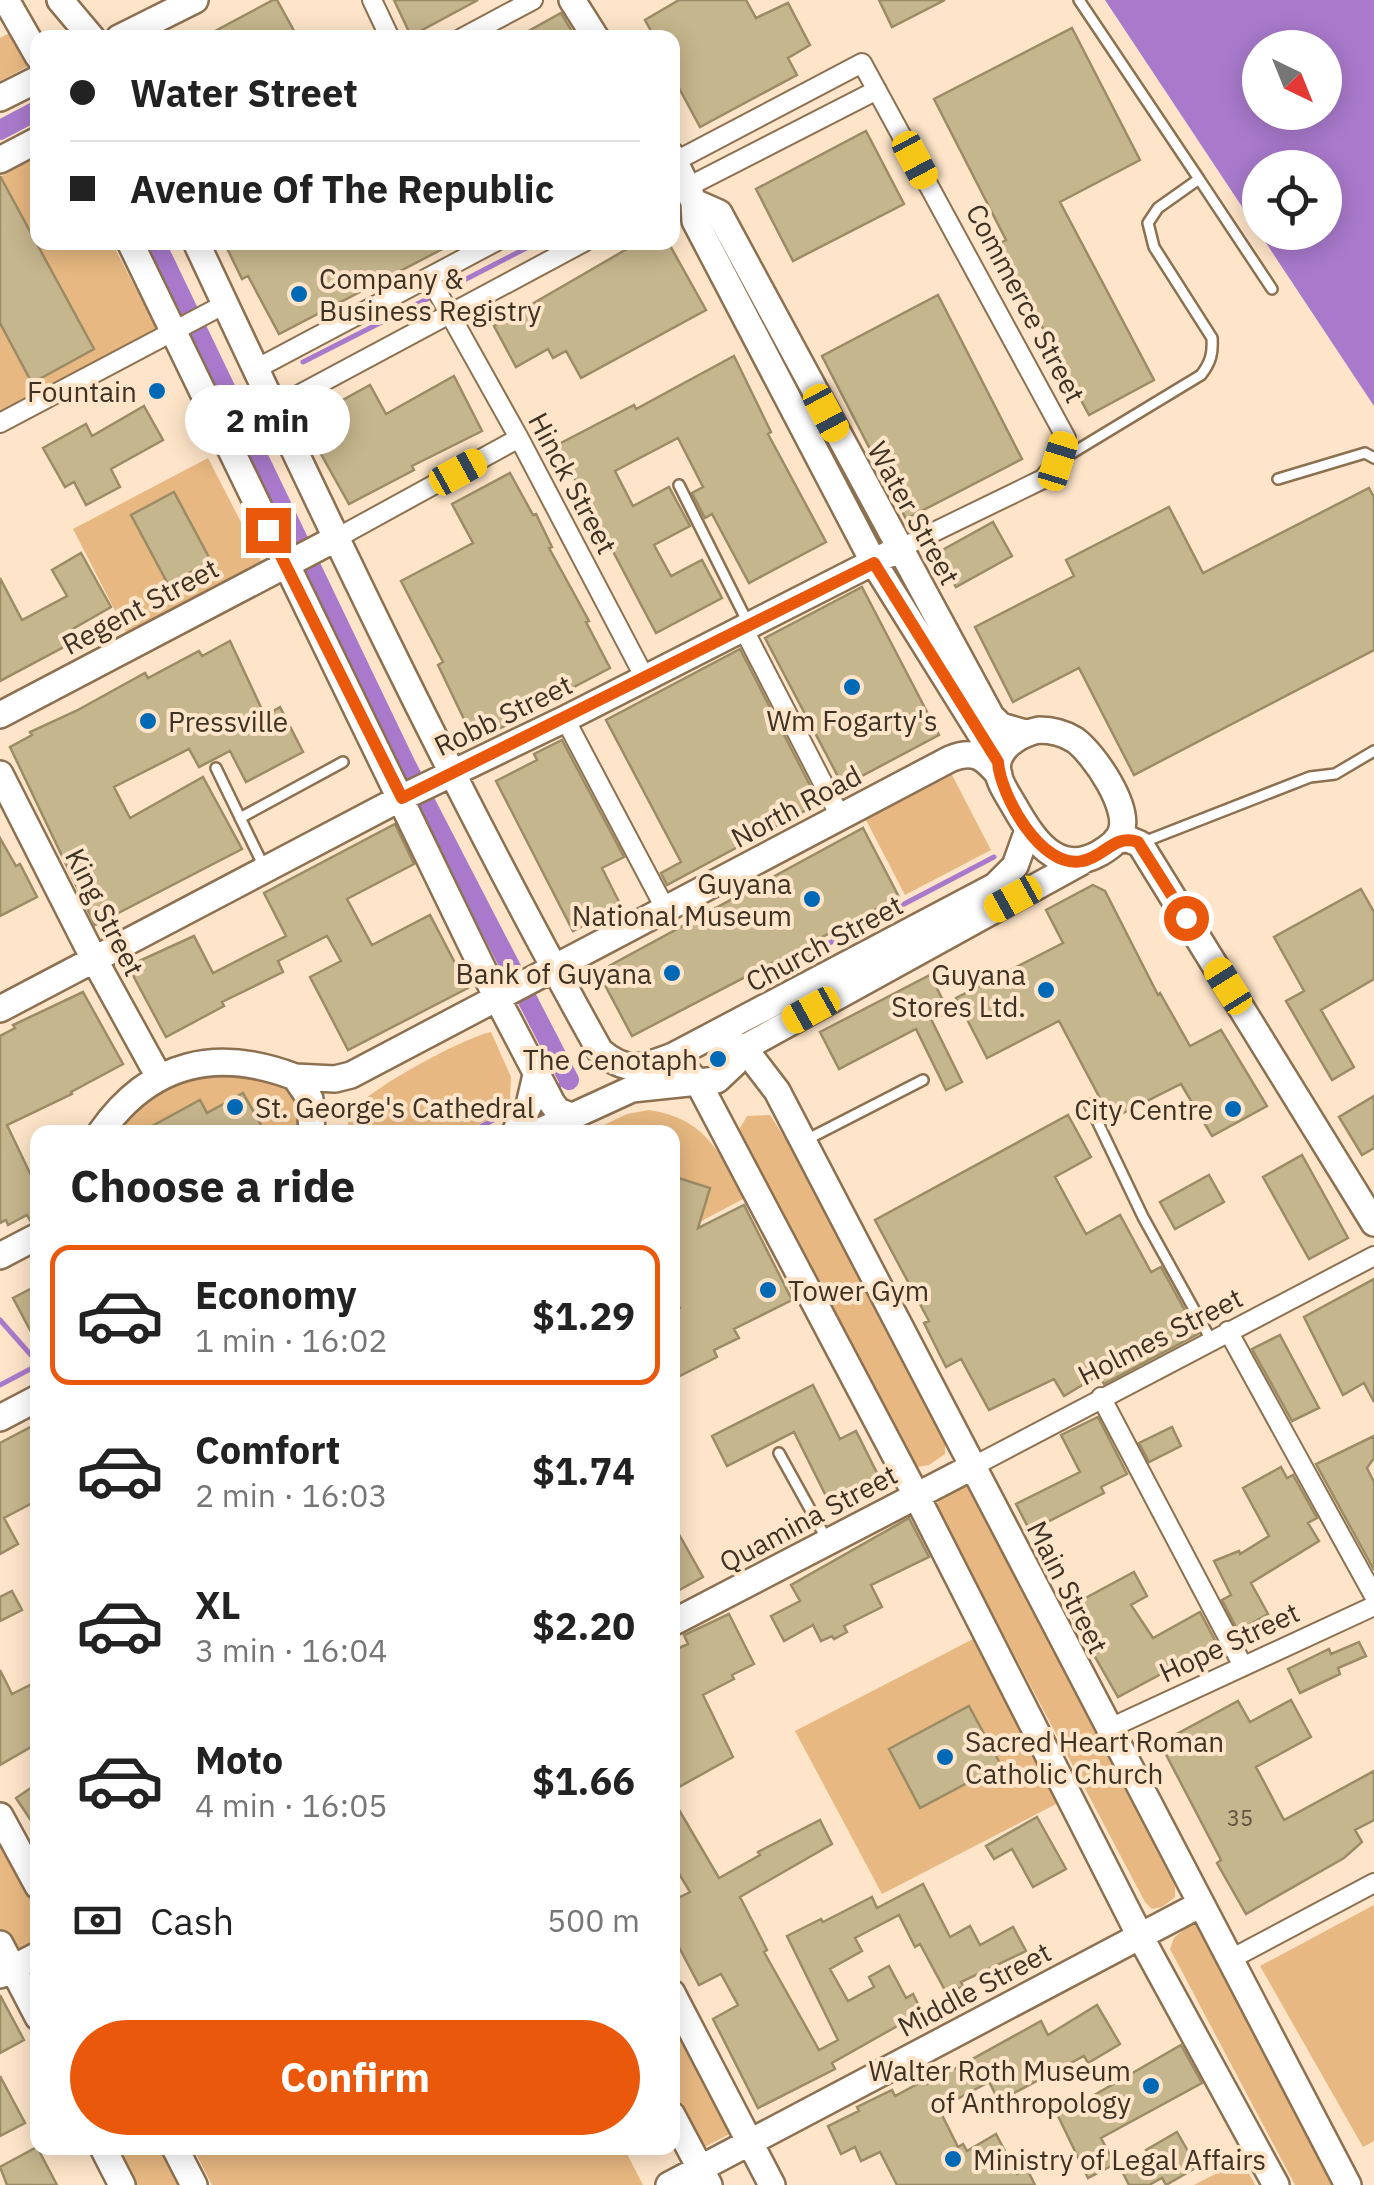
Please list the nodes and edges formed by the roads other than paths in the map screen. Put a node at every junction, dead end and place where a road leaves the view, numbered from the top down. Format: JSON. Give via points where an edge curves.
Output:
{"nodes":[{"id":1,"x":6,"y":0,"type":"edge"},
{"id":2,"x":60,"y":0,"type":"edge"},
{"id":3,"x":195,"y":0,"type":"edge"},
{"id":4,"x":372,"y":0,"type":"edge"},
{"id":5,"x":533,"y":0,"type":"edge"},
{"id":6,"x":572,"y":0,"type":"edge"},
{"id":7,"x":1079,"y":0,"type":"edge"},
{"id":8,"x":85,"y":30,"type":"edge"},
{"id":9,"x":135,"y":30,"type":"edge"},
{"id":10,"x":386,"y":30,"type":"edge"},
{"id":11,"x":477,"y":30,"type":"edge"},
{"id":12,"x":591,"y":30,"type":"edge"},
{"id":13,"x":30,"y":42,"type":"edge"},
{"id":14,"x":30,"y":83,"type":"edge"},
{"id":15,"x":877,"y":90,"type":"junction"},
{"id":16,"x":0,"y":98,"type":"edge"},
{"id":17,"x":30,"y":144,"type":"edge"},
{"id":18,"x":680,"y":157,"type":"edge"},
{"id":19,"x":0,"y":160,"type":"edge"},
{"id":20,"x":1199,"y":179,"type":"junction"},
{"id":21,"x":687,"y":201,"type":"edge"},
{"id":22,"x":135,"y":250,"type":"edge"},
{"id":23,"x":198,"y":250,"type":"edge"},
{"id":24,"x":480,"y":250,"type":"edge"},
{"id":25,"x":569,"y":250,"type":"edge"},
{"id":26,"x":429,"y":277,"type":"junction"},
{"id":27,"x":1272,"y":289,"type":"dead end"},
{"id":28,"x":216,"y":309,"type":"junction"},
{"id":29,"x":450,"y":314,"type":"junction"},
{"id":30,"x":759,"y":316,"type":"junction"},
{"id":31,"x":180,"y":328,"type":"junction"},
{"id":32,"x":256,"y":369,"type":"junction"},
{"id":33,"x":274,"y":408,"type":"junction"},
{"id":34,"x":0,"y":423,"type":"edge"},
{"id":35,"x":520,"y":438,"type":"junction"},
{"id":36,"x":1374,"y":458,"type":"edge"},
{"id":37,"x":1058,"y":461,"type":"junction"},
{"id":38,"x":1278,"y":479,"type":"dead end"},
{"id":39,"x":679,"y":485,"type":"dead end"},
{"id":40,"x":330,"y":541,"type":"junction"},
{"id":41,"x":899,"y":549,"type":"junction"},
{"id":42,"x":290,"y":561,"type":"junction"},
{"id":43,"x":874,"y":563,"type":"junction"},
{"id":44,"x":746,"y":627,"type":"junction"},
{"id":45,"x":645,"y":678,"type":"junction"},
{"id":46,"x":0,"y":715,"type":"edge"},
{"id":47,"x":565,"y":719,"type":"junction"},
{"id":48,"x":1025,"y":734,"type":"junction"},
{"id":49,"x":1374,"y":750,"type":"edge"},
{"id":50,"x":342,"y":762,"type":"dead end"},
{"id":51,"x":216,"y":768,"type":"dead end"},
{"id":52,"x":999,"y":768,"type":"junction"},
{"id":53,"x":0,"y":774,"type":"edge"},
{"id":54,"x":446,"y":776,"type":"junction"},
{"id":55,"x":408,"y":795,"type":"junction"},
{"id":56,"x":840,"y":816,"type":"junction"},
{"id":57,"x":240,"y":818,"type":"junction"},
{"id":58,"x":1028,"y":830,"type":"junction"},
{"id":59,"x":1128,"y":842,"type":"junction"},
{"id":60,"x":1081,"y":862,"type":"junction"},
{"id":61,"x":265,"y":870,"type":"junction"},
{"id":62,"x":666,"y":910,"type":"junction"},
{"id":63,"x":94,"y":959,"type":"junction"},
{"id":64,"x":549,"y":969,"type":"junction"},
{"id":65,"x":501,"y":994,"type":"junction"},
{"id":66,"x":0,"y":1009,"type":"edge"},
{"id":67,"x":717,"y":1034,"type":"junction"},
{"id":68,"x":744,"y":1048,"type":"junction"},
{"id":69,"x":674,"y":1056,"type":"junction"},
{"id":70,"x":609,"y":1058,"type":"junction"},
{"id":71,"x":536,"y":1075,"type":"junction"},
{"id":72,"x":295,"y":1076,"type":"junction"},
{"id":73,"x":159,"y":1077,"type":"junction"},
{"id":74,"x":924,"y":1080,"type":"dead end"},
{"id":75,"x":699,"y":1084,"type":"junction"},
{"id":76,"x":1089,"y":1104,"type":"dead end"},
{"id":77,"x":582,"y":1111,"type":"junction"},
{"id":78,"x":106,"y":1125,"type":"edge"},
{"id":79,"x":312,"y":1125,"type":"edge"},
{"id":80,"x":519,"y":1125,"type":"edge"},
{"id":81,"x":553,"y":1125,"type":"edge"},
{"id":82,"x":803,"y":1142,"type":"junction"},
{"id":83,"x":1374,"y":1223,"type":"edge"},
{"id":84,"x":30,"y":1240,"type":"edge"},
{"id":85,"x":0,"y":1256,"type":"edge"},
{"id":86,"x":1374,"y":1256,"type":"edge"},
{"id":87,"x":1228,"y":1331,"type":"junction"},
{"id":88,"x":1211,"y":1340,"type":"junction"},
{"id":89,"x":1100,"y":1397,"type":"junction"},
{"id":90,"x":30,"y":1402,"type":"edge"},
{"id":91,"x":0,"y":1418,"type":"edge"},
{"id":92,"x":778,"y":1453,"type":"dead end"},
{"id":93,"x":972,"y":1466,"type":"junction"},
{"id":94,"x":916,"y":1495,"type":"junction"},
{"id":95,"x":829,"y":1541,"type":"junction"},
{"id":96,"x":1374,"y":1596,"type":"edge"},
{"id":97,"x":1374,"y":1606,"type":"edge"},
{"id":98,"x":680,"y":1619,"type":"edge"},
{"id":99,"x":1243,"y":1666,"type":"junction"},
{"id":100,"x":1108,"y":1729,"type":"junction"},
{"id":101,"x":0,"y":1816,"type":"edge"},
{"id":102,"x":30,"y":1871,"type":"edge"},
{"id":103,"x":1374,"y":1883,"type":"edge"},
{"id":104,"x":1201,"y":1904,"type":"junction"},
{"id":105,"x":1140,"y":1936,"type":"junction"},
{"id":106,"x":0,"y":1944,"type":"edge"},
{"id":107,"x":30,"y":1959,"type":"edge"},
{"id":108,"x":1231,"y":1959,"type":"junction"},
{"id":109,"x":6,"y":1971,"type":"edge"},
{"id":110,"x":30,"y":2006,"type":"edge"},
{"id":111,"x":680,"y":2007,"type":"edge"},
{"id":112,"x":680,"y":2130,"type":"edge"},
{"id":113,"x":750,"y":2142,"type":"junction"},
{"id":114,"x":107,"y":2155,"type":"edge"},
{"id":115,"x":179,"y":2155,"type":"edge"},
{"id":116,"x":705,"y":2177,"type":"edge"},
{"id":117,"x":122,"y":2185,"type":"edge"},
{"id":118,"x":194,"y":2185,"type":"edge"},
{"id":119,"x":670,"y":2185,"type":"edge"},
{"id":120,"x":772,"y":2185,"type":"edge"},
{"id":121,"x":1276,"y":2185,"type":"edge"},
{"id":122,"x":1348,"y":2185,"type":"edge"}],
"edges":[{"from":1,"to":13,"type":"street"},
{"from":2,"to":8,"type":"street"},
{"from":3,"to":9,"type":"street"},
{"from":4,"to":10,"type":"street"},
{"from":5,"to":11,"type":"street"},
{"from":6,"to":12,"type":"street"},
{"from":7,"to":20,"type":"lane"},
{"from":14,"to":16,"type":"street"},
{"from":15,"to":18,"type":"street","name":"Commerce Street","via":[[862,62]]},
{"from":15,"to":21,"type":"street"},
{"from":15,"to":37,"type":"street","name":"Commerce Street","via":[[1066,438]]},
{"from":17,"to":19,"type":"street"},
{"from":20,"to":27,"type":"lane"},
{"from":20,"to":37,"type":"lane","via":[[1148,223],[1154,247],[1212,338],[1209,364]]},
{"from":21,"to":30,"type":"street","name":"Water Street"},
{"from":22,"to":31,"type":"street"},
{"from":23,"to":28,"type":"street"},
{"from":24,"to":26,"type":"street"},
{"from":25,"to":29,"type":"street"},
{"from":26,"to":29,"type":"street","name":"Hinck Street"},
{"from":26,"to":32,"type":"street"},
{"from":28,"to":31,"type":"street"},
{"from":28,"to":32,"type":"street"},
{"from":29,"to":33,"type":"street"},
{"from":29,"to":35,"type":"street","name":"Hinck Street"},
{"from":30,"to":41,"type":"street","name":"Water Street"},
{"from":30,"to":43,"type":"street","name":"Water Street"},
{"from":31,"to":34,"type":"street"},
{"from":31,"to":42,"type":"street"},
{"from":32,"to":33,"type":"street"},
{"from":33,"to":40,"type":"street"},
{"from":35,"to":40,"type":"street","name":"Regent Street"},
{"from":35,"to":45,"type":"street","name":"Hinck Street"},
{"from":36,"to":38,"type":"lane","via":[[1365,453]]},
{"from":37,"to":41,"type":"street","via":[[1042,478]]},
{"from":39,"to":44,"type":"lane"},
{"from":40,"to":42,"type":"street","name":"Regent Street"},
{"from":40,"to":54,"type":"street"},
{"from":41,"to":43,"type":"street"},
{"from":41,"to":48,"type":"street","name":"Water Street","via":[[991,716]]},
{"from":42,"to":46,"type":"street","name":"Regent Street"},
{"from":42,"to":55,"type":"street"},
{"from":43,"to":44,"type":"street","name":"Robb Street"},
{"from":43,"to":52,"type":"street","name":"Water Street"},
{"from":44,"to":45,"type":"street","name":"Robb Street"},
{"from":44,"to":56,"type":"street"},
{"from":45,"to":47,"type":"street","name":"Robb Street"},
{"from":47,"to":54,"type":"street","name":"Robb Street"},
{"from":47,"to":62,"type":"street"},
{"from":48,"to":52,"type":"street","via":[[1012,742]]},
{"from":48,"to":59,"type":"street","via":[[1060,733],[1087,751],[1119,804]]},
{"from":49,"to":59,"type":"lane","via":[[1335,774]]},
{"from":50,"to":57,"type":"lane"},
{"from":51,"to":57,"type":"lane"},
{"from":52,"to":56,"type":"street","name":"North Road","via":[[962,754]]},
{"from":52,"to":58,"type":"street"},
{"from":53,"to":63,"type":"street","name":"King Street"},
{"from":54,"to":55,"type":"street","name":"Robb Street"},
{"from":54,"to":64,"type":"street"},
{"from":55,"to":61,"type":"street","name":"Robb Street"},
{"from":55,"to":65,"type":"street"},
{"from":56,"to":62,"type":"street","name":"North Road"},
{"from":57,"to":61,"type":"lane"},
{"from":58,"to":60,"type":"street","via":[[1046,850]]},
{"from":58,"to":67,"type":"street","name":"Church Street","via":[[1015,866],[995,886]]},
{"from":59,"to":60,"type":"street"},
{"from":59,"to":83,"type":"street"},
{"from":60,"to":68,"type":"street","name":"Church Street"},
{"from":61,"to":63,"type":"street","name":"Robb Street"},
{"from":62,"to":64,"type":"street","name":"North Road"},
{"from":63,"to":66,"type":"street","name":"Robb Street"},
{"from":63,"to":73,"type":"street","name":"King Street"},
{"from":64,"to":65,"type":"street","name":"North Road"},
{"from":64,"to":70,"type":"street"},
{"from":65,"to":71,"type":"street"},
{"from":65,"to":72,"type":"street","name":"North Road","via":[[351,1075]]},
{"from":67,"to":68,"type":"street","name":"Main Street"},
{"from":67,"to":69,"type":"street","name":"Church Street"},
{"from":68,"to":75,"type":"street","name":"Church Street","via":[[722,1076]]},
{"from":68,"to":82,"type":"street","name":"Main Street"},
{"from":69,"to":70,"type":"street","name":"Church Street","via":[[643,1066]]},
{"from":69,"to":75,"type":"street"},
{"from":70,"to":77,"type":"street","via":[[604,1087]]},
{"from":71,"to":77,"type":"street","via":[[558,1111]]},
{"from":71,"to":80,"type":"street"},
{"from":72,"to":73,"type":"street","name":"North Road","via":[[220,1061]]},
{"from":72,"to":79,"type":"street","via":[[310,1100]]},
{"from":73,"to":78,"type":"street"},
{"from":74,"to":82,"type":"lane"},
{"from":75,"to":77,"type":"street","via":[[632,1089]]},
{"from":75,"to":94,"type":"street"},
{"from":76,"to":88,"type":"lane"},
{"from":77,"to":81,"type":"street"},
{"from":82,"to":93,"type":"street","name":"Main Street"},
{"from":84,"to":85,"type":"street"},
{"from":86,"to":87,"type":"street","name":"Holmes Street"},
{"from":87,"to":88,"type":"street","name":"Holmes Street"},
{"from":87,"to":96,"type":"street"},
{"from":88,"to":89,"type":"street","name":"Holmes Street"},
{"from":89,"to":93,"type":"street","name":"Holmes Street"},
{"from":89,"to":99,"type":"street"},
{"from":90,"to":91,"type":"street"},
{"from":92,"to":95,"type":"lane"},
{"from":93,"to":94,"type":"street","name":"Quamina Street"},
{"from":93,"to":100,"type":"street","name":"Main Street"},
{"from":94,"to":95,"type":"street","name":"Quamina Street"},
{"from":94,"to":105,"type":"street"},
{"from":95,"to":98,"type":"street","name":"Quamina Street"},
{"from":97,"to":99,"type":"street","name":"Hope Street"},
{"from":99,"to":100,"type":"street","name":"Hope Street"},
{"from":100,"to":104,"type":"street","name":"Main Street"},
{"from":101,"to":102,"type":"street"},
{"from":103,"to":108,"type":"street"},
{"from":104,"to":105,"type":"street","name":"Middle Street"},
{"from":104,"to":108,"type":"street","name":"Main Street"},
{"from":105,"to":113,"type":"street","name":"Middle Street"},
{"from":105,"to":121,"type":"street"},
{"from":106,"to":109,"type":"street"},
{"from":107,"to":109,"type":"street"},
{"from":108,"to":122,"type":"street","name":"Main Street"},
{"from":109,"to":110,"type":"street"},
{"from":111,"to":113,"type":"street"},
{"from":112,"to":116,"type":"street"},
{"from":113,"to":116,"type":"street","name":"Middle Street"},
{"from":113,"to":120,"type":"street"},
{"from":114,"to":117,"type":"street"},
{"from":115,"to":118,"type":"street"},
{"from":116,"to":119,"type":"street","name":"Middle Street"}]}
